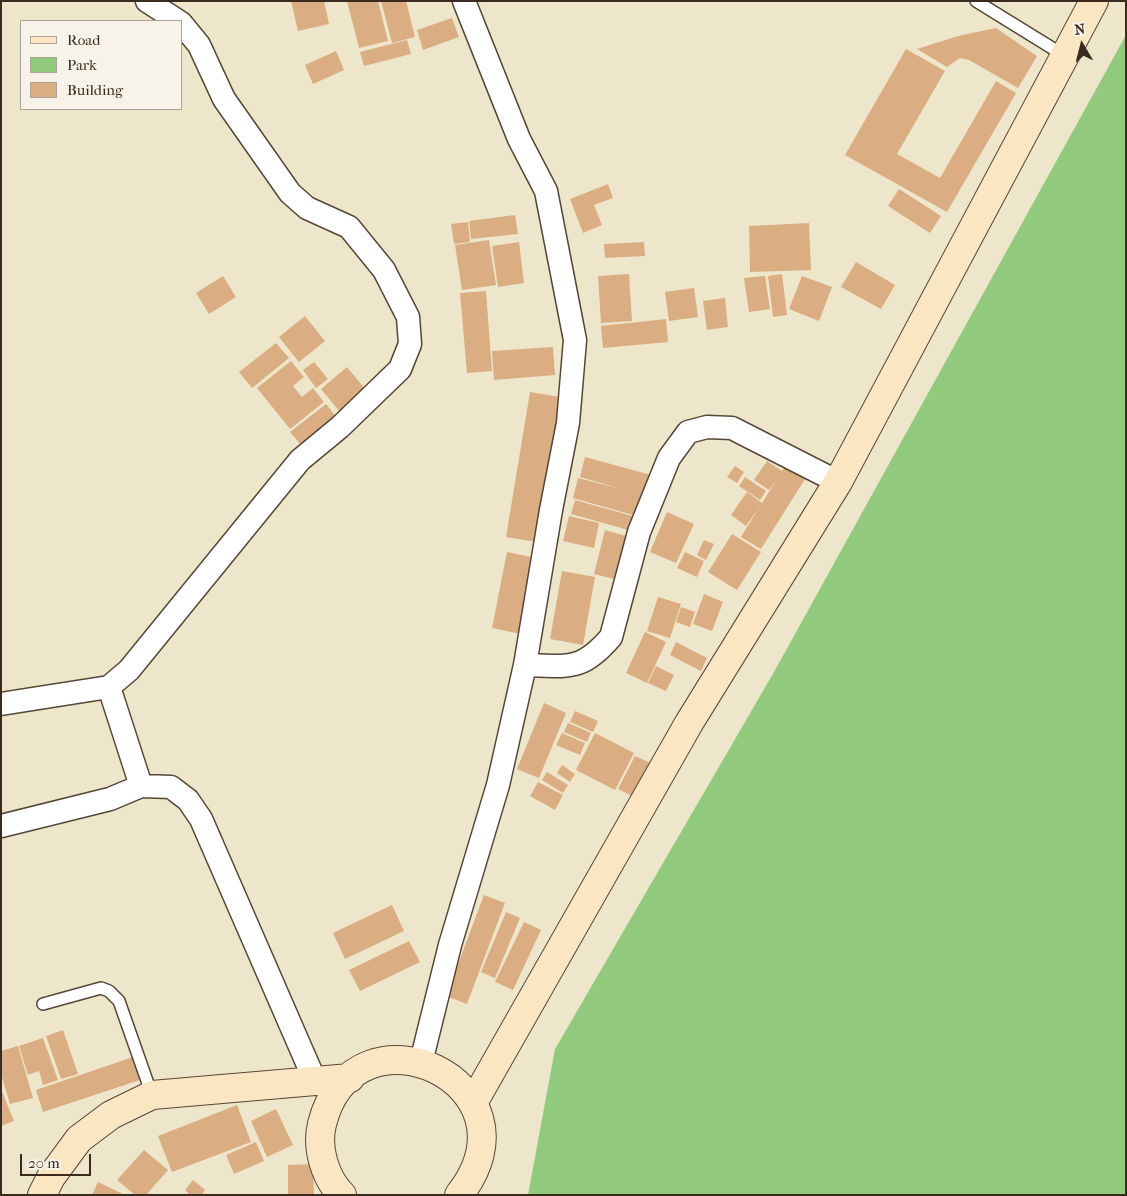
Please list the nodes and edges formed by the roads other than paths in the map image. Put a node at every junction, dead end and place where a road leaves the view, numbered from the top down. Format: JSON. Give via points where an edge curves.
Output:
{"nodes":[{"id":1,"x":148,"y":1,"type":"edge"},
{"id":2,"x":464,"y":1,"type":"edge"},
{"id":3,"x":976,"y":1,"type":"edge"},
{"id":4,"x":1094,"y":1,"type":"edge"},
{"id":5,"x":176,"y":20,"type":"edge"},
{"id":6,"x":182,"y":24,"type":"edge"},
{"id":7,"x":1065,"y":56,"type":"junction"},
{"id":8,"x":838,"y":482,"type":"junction"},
{"id":9,"x":525,"y":665,"type":"junction"},
{"id":10,"x":109,"y":687,"type":"junction"},
{"id":11,"x":1,"y":704,"type":"edge"},
{"id":12,"x":141,"y":786,"type":"junction"},
{"id":13,"x":1,"y":826,"type":"edge"},
{"id":14,"x":42,"y":1004,"type":"dead end"},
{"id":15,"x":421,"y":1062,"type":"junction"},
{"id":16,"x":350,"y":1078,"type":"junction"},
{"id":17,"x":316,"y":1081,"type":"junction"},
{"id":18,"x":152,"y":1095,"type":"junction"},
{"id":19,"x":472,"y":1103,"type":"junction"},
{"id":20,"x":42,"y":1195,"type":"edge"},
{"id":21,"x":342,"y":1195,"type":"edge"},
{"id":22,"x":459,"y":1195,"type":"edge"}],
"edges":[{"from":1,"to":5,"type":"street"},
{"from":2,"to":9,"type":"street","via":[[519,139],[546,191],[575,340],[568,423],[550,510]]},
{"from":3,"to":7,"type":"lane"},
{"from":4,"to":7,"type":"main road"},
{"from":6,"to":10,"type":"street","via":[[199,45],[224,99],[290,193],[307,208],[349,227],[384,270],[408,317],[410,344],[400,369],[340,427],[300,460],[130,670]]},
{"from":7,"to":8,"type":"main road"},
{"from":8,"to":9,"type":"street","via":[[732,428],[708,426],[688,432],[669,458],[639,532],[611,637],[586,661],[571,666]]},
{"from":8,"to":19,"type":"main road","via":[[689,723]]},
{"from":9,"to":15,"type":"street","via":[[498,785],[450,945]]},
{"from":10,"to":11,"type":"street"},
{"from":10,"to":12,"type":"street"},
{"from":12,"to":13,"type":"street","via":[[110,800]]},
{"from":12,"to":17,"type":"street","via":[[171,786],[188,800],[201,819]]},
{"from":14,"to":18,"type":"lane","via":[[101,988],[109,991],[119,1001]]},
{"from":15,"to":16,"type":"main road","via":[[388,1060]]},
{"from":15,"to":19,"type":"main road","via":[[451,1077]]},
{"from":16,"to":17,"type":"main road"},
{"from":16,"to":21,"type":"main road","via":[[333,1097],[321,1128],[323,1161],[329,1177]]},
{"from":17,"to":18,"type":"main road"},
{"from":18,"to":20,"type":"main road","via":[[111,1115],[79,1139],[51,1176]]},
{"from":19,"to":22,"type":"main road","via":[[481,1135],[480,1152],[476,1168]]}]}
